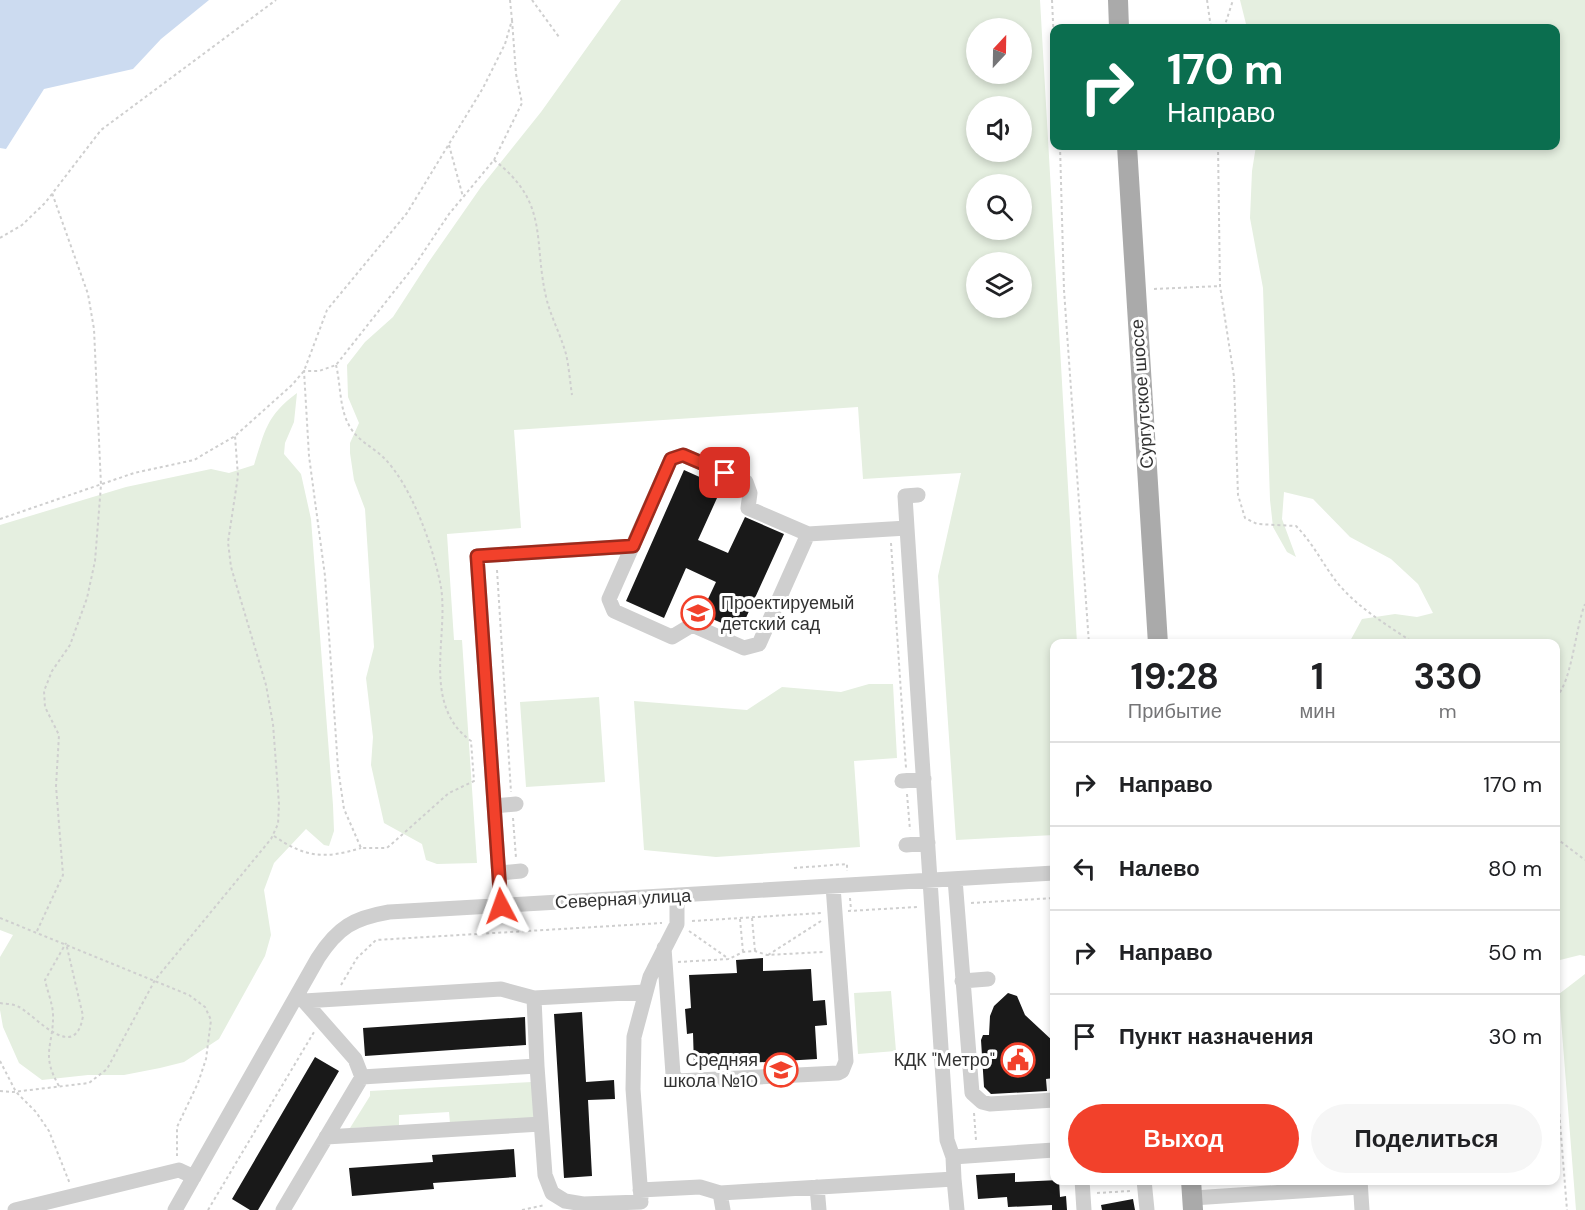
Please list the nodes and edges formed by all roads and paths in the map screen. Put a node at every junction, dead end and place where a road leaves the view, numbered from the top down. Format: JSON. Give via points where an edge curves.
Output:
{"nodes":[{"id":1,"x":276,"y":0,"type":"edge"},
{"id":2,"x":510,"y":0,"type":"edge"},
{"id":3,"x":532,"y":0,"type":"edge"},
{"id":4,"x":1052,"y":0,"type":"edge"},
{"id":5,"x":1118,"y":0,"type":"edge"},
{"id":6,"x":1207,"y":0,"type":"edge"},
{"id":7,"x":1233,"y":0,"type":"edge"},
{"id":8,"x":512,"y":20,"type":"junction"},
{"id":9,"x":1053,"y":24,"type":"edge"},
{"id":10,"x":1119,"y":24,"type":"edge"},
{"id":11,"x":1210,"y":24,"type":"edge"},
{"id":12,"x":1225,"y":24,"type":"edge"},
{"id":13,"x":559,"y":37,"type":"dead end"},
{"id":14,"x":449,"y":144,"type":"junction"},
{"id":15,"x":1060,"y":150,"type":"edge"},
{"id":16,"x":1127,"y":150,"type":"edge"},
{"id":17,"x":1218,"y":150,"type":"edge"},
{"id":18,"x":494,"y":160,"type":"junction"},
{"id":19,"x":52,"y":193,"type":"junction"},
{"id":20,"x":463,"y":197,"type":"junction"},
{"id":21,"x":0,"y":238,"type":"edge"},
{"id":22,"x":1220,"y":286,"type":"junction"},
{"id":23,"x":1136,"y":290,"type":"junction"},
{"id":24,"x":336,"y":365,"type":"junction"},
{"id":25,"x":304,"y":371,"type":"junction"},
{"id":26,"x":572,"y":395,"type":"dead end"},
{"id":27,"x":235,"y":436,"type":"junction"},
{"id":28,"x":101,"y":485,"type":"junction"},
{"id":29,"x":918,"y":495,"type":"dead end"},
{"id":30,"x":0,"y":519,"type":"edge"},
{"id":31,"x":907,"y":528,"type":"junction"},
{"id":32,"x":891,"y":529,"type":"junction"},
{"id":33,"x":808,"y":534,"type":"junction"},
{"id":34,"x":633,"y":546,"type":"junction"},
{"id":35,"x":496,"y":555,"type":"junction"},
{"id":36,"x":1585,"y":604,"type":"edge"},
{"id":37,"x":1089,"y":639,"type":"edge"},
{"id":38,"x":1158,"y":639,"type":"edge"},
{"id":39,"x":1407,"y":639,"type":"edge"},
{"id":40,"x":1560,"y":693,"type":"edge"},
{"id":41,"x":924,"y":779,"type":"junction"},
{"id":42,"x":904,"y":781,"type":"junction"},
{"id":43,"x":514,"y":804,"type":"junction"},
{"id":44,"x":494,"y":806,"type":"junction"},
{"id":45,"x":273,"y":836,"type":"junction"},
{"id":46,"x":1560,"y":840,"type":"edge"},
{"id":47,"x":928,"y":843,"type":"junction"},
{"id":48,"x":908,"y":845,"type":"joint"},
{"id":49,"x":362,"y":848,"type":"junction"},
{"id":50,"x":1585,"y":860,"type":"edge"},
{"id":51,"x":519,"y":872,"type":"joint"},
{"id":52,"x":499,"y":873,"type":"junction"},
{"id":53,"x":1050,"y":873,"type":"edge"},
{"id":54,"x":955,"y":879,"type":"junction"},
{"id":55,"x":931,"y":880,"type":"junction"},
{"id":56,"x":833,"y":886,"type":"junction"},
{"id":57,"x":677,"y":896,"type":"junction"},
{"id":58,"x":1050,"y":898,"type":"edge"},
{"id":59,"x":957,"y":904,"type":"junction"},
{"id":60,"x":932,"y":905,"type":"junction"},
{"id":61,"x":501,"y":906,"type":"junction"},
{"id":62,"x":836,"y":916,"type":"junction"},
{"id":63,"x":0,"y":918,"type":"edge"},
{"id":64,"x":752,"y":918,"type":"junction"},
{"id":65,"x":740,"y":919,"type":"junction"},
{"id":66,"x":677,"y":922,"type":"junction"},
{"id":67,"x":37,"y":931,"type":"junction"},
{"id":68,"x":66,"y":943,"type":"junction"},
{"id":69,"x":754,"y":951,"type":"junction"},
{"id":70,"x":838,"y":951,"type":"junction"},
{"id":71,"x":743,"y":952,"type":"junction"},
{"id":72,"x":665,"y":955,"type":"junction"},
{"id":73,"x":766,"y":955,"type":"junction"},
{"id":74,"x":729,"y":959,"type":"junction"},
{"id":75,"x":988,"y":979,"type":"dead end"},
{"id":76,"x":155,"y":980,"type":"junction"},
{"id":77,"x":962,"y":981,"type":"junction"},
{"id":78,"x":645,"y":992,"type":"junction"},
{"id":79,"x":534,"y":998,"type":"junction"},
{"id":80,"x":301,"y":999,"type":"junction"},
{"id":81,"x":333,"y":999,"type":"junction"},
{"id":82,"x":0,"y":1003,"type":"edge"},
{"id":83,"x":321,"y":1020,"type":"junction"},
{"id":84,"x":50,"y":1031,"type":"junction"},
{"id":85,"x":0,"y":1060,"type":"edge"},
{"id":86,"x":537,"y":1066,"type":"junction"},
{"id":87,"x":362,"y":1077,"type":"junction"},
{"id":88,"x":59,"y":1087,"type":"junction"},
{"id":89,"x":0,"y":1091,"type":"edge"},
{"id":90,"x":16,"y":1092,"type":"junction"},
{"id":91,"x":1050,"y":1100,"type":"edge"},
{"id":92,"x":1560,"y":1122,"type":"edge"},
{"id":93,"x":541,"y":1124,"type":"junction"},
{"id":94,"x":326,"y":1137,"type":"junction"},
{"id":95,"x":1050,"y":1150,"type":"edge"},
{"id":96,"x":953,"y":1157,"type":"junction"},
{"id":97,"x":179,"y":1170,"type":"junction"},
{"id":98,"x":194,"y":1177,"type":"junction"},
{"id":99,"x":954,"y":1179,"type":"junction"},
{"id":100,"x":1145,"y":1185,"type":"edge"},
{"id":101,"x":1346,"y":1185,"type":"edge"},
{"id":102,"x":1360,"y":1185,"type":"edge"},
{"id":103,"x":817,"y":1187,"type":"junction"},
{"id":104,"x":1083,"y":1187,"type":"edge"},
{"id":105,"x":720,"y":1194,"type":"junction"},
{"id":106,"x":1192,"y":1196,"type":"edge"},
{"id":107,"x":72,"y":1197,"type":"junction"},
{"id":108,"x":641,"y":1201,"type":"edge"},
{"id":109,"x":15,"y":1210,"type":"edge"},
{"id":110,"x":175,"y":1210,"type":"edge"},
{"id":111,"x":208,"y":1210,"type":"edge"},
{"id":112,"x":283,"y":1210,"type":"edge"},
{"id":113,"x":723,"y":1210,"type":"edge"},
{"id":114,"x":819,"y":1210,"type":"edge"},
{"id":115,"x":957,"y":1210,"type":"edge"},
{"id":116,"x":1084,"y":1210,"type":"edge"},
{"id":117,"x":1147,"y":1210,"type":"edge"},
{"id":118,"x":1362,"y":1210,"type":"edge"},
{"id":119,"x":1567,"y":1210,"type":"edge"}],
"edges":[{"from":1,"to":19,"type":"path","via":[[101,130]]},
{"from":2,"to":8,"type":"path"},
{"from":3,"to":13,"type":"path"},
{"from":4,"to":9,"type":"path"},
{"from":5,"to":10,"type":"main road"},
{"from":6,"to":11,"type":"path"},
{"from":7,"to":12,"type":"path"},
{"from":8,"to":14,"type":"path","via":[[483,88]]},
{"from":8,"to":18,"type":"path","via":[[522,103]]},
{"from":14,"to":20,"type":"path"},
{"from":14,"to":25,"type":"path","via":[[407,213],[327,309]]},
{"from":15,"to":37,"type":"path","via":[[1064,290]]},
{"from":16,"to":23,"type":"main road","name":"Сургутское шоссе"},
{"from":17,"to":22,"type":"path"},
{"from":18,"to":20,"type":"path"},
{"from":18,"to":26,"type":"path","via":[[512,174],[535,213],[547,300],[566,356]]},
{"from":19,"to":21,"type":"path","via":[[22,225]]},
{"from":19,"to":28,"type":"path","via":[[88,294]]},
{"from":20,"to":24,"type":"path","via":[[416,265]]},
{"from":22,"to":23,"type":"path"},
{"from":22,"to":39,"type":"path","via":[[1234,377],[1238,495],[1245,518],[1257,524],[1296,526],[1339,585]]},
{"from":23,"to":38,"type":"main road","name":"Сургутское шоссе"},
{"from":24,"to":25,"type":"path"},
{"from":24,"to":49,"type":"path","via":[[343,411],[350,427],[393,469],[432,550],[441,585],[439,677],[447,707],[460,733],[471,741],[474,781],[449,793],[387,848]]},
{"from":25,"to":27,"type":"path"},
{"from":25,"to":49,"type":"path","via":[[309,456],[325,576],[338,768],[344,809]]},
{"from":27,"to":28,"type":"path","via":[[194,460],[134,473]]},
{"from":27,"to":45,"type":"path","via":[[238,476],[228,542],[231,567],[266,685],[273,724],[279,804]]},
{"from":28,"to":30,"type":"path"},
{"from":28,"to":67,"type":"path","via":[[95,561],[87,598],[70,645],[44,691],[45,707],[59,735],[56,786],[63,875]]},
{"from":29,"to":31,"type":"street","via":[[905,496]]},
{"from":31,"to":32,"type":"street"},
{"from":31,"to":41,"type":"street"},
{"from":32,"to":33,"type":"street"},
{"from":32,"to":42,"type":"path"},
{"from":33,"to":34,"type":"street","via":[[748,508],[750,493],[746,482],[683,455],[671,459]]},
{"from":33,"to":34,"type":"street","via":[[759,644],[744,648],[692,625],[672,637],[614,611],[609,598]]},
{"from":34,"to":35,"type":"street"},
{"from":35,"to":43,"type":"path"},
{"from":35,"to":44,"type":"street","via":[[477,556]]},
{"from":36,"to":40,"type":"path","via":[[1568,677]]},
{"from":41,"to":42,"type":"street"},
{"from":41,"to":47,"type":"street"},
{"from":42,"to":48,"type":"path"},
{"from":43,"to":44,"type":"street"},
{"from":43,"to":51,"type":"path"},
{"from":44,"to":52,"type":"street"},
{"from":45,"to":49,"type":"path","via":[[294,850],[311,854],[330,856]]},
{"from":45,"to":76,"type":"path"},
{"from":46,"to":50,"type":"path"},
{"from":47,"to":48,"type":"street"},
{"from":47,"to":55,"type":"street"},
{"from":51,"to":52,"type":"street"},
{"from":52,"to":61,"type":"street"},
{"from":53,"to":54,"type":"street","name":"Северная улица"},
{"from":54,"to":55,"type":"street","name":"Северная улица"},
{"from":54,"to":59,"type":"street"},
{"from":55,"to":56,"type":"street","name":"Северная улица"},
{"from":55,"to":60,"type":"street"},
{"from":56,"to":57,"type":"street","name":"Северная улица"},
{"from":56,"to":62,"type":"street"},
{"from":57,"to":61,"type":"street","name":"Северная улица"},
{"from":57,"to":66,"type":"street"},
{"from":58,"to":59,"type":"path"},
{"from":59,"to":77,"type":"street"},
{"from":60,"to":62,"type":"path"},
{"from":60,"to":96,"type":"street","via":[[947,1140]]},
{"from":61,"to":80,"type":"street","name":"Северная улица","via":[[389,912],[355,920],[328,943]]},
{"from":62,"to":64,"type":"path"},
{"from":62,"to":70,"type":"street"},
{"from":62,"to":73,"type":"path"},
{"from":63,"to":67,"type":"path"},
{"from":64,"to":65,"type":"path"},
{"from":64,"to":69,"type":"path"},
{"from":65,"to":66,"type":"path"},
{"from":65,"to":71,"type":"path"},
{"from":66,"to":72,"type":"street"},
{"from":66,"to":74,"type":"path"},
{"from":66,"to":81,"type":"path","via":[[376,940],[357,958]]},
{"from":67,"to":68,"type":"path"},
{"from":68,"to":76,"type":"path"},
{"from":68,"to":84,"type":"path","via":[[45,980],[53,1011]]},
{"from":68,"to":84,"type":"path","via":[[83,1016],[75,1034],[64,1037]]},
{"from":69,"to":71,"type":"path"},
{"from":69,"to":73,"type":"path"},
{"from":70,"to":72,"type":"street","via":[[846,1061],[842,1071],[677,1081],[673,1074]]},
{"from":70,"to":73,"type":"path"},
{"from":71,"to":74,"type":"path"},
{"from":72,"to":74,"type":"path"},
{"from":72,"to":78,"type":"street"},
{"from":75,"to":77,"type":"street"},
{"from":76,"to":88,"type":"path","via":[[107,1069],[89,1083]]},
{"from":76,"to":97,"type":"path","via":[[189,995],[205,1007],[211,1020],[206,1059],[177,1127]]},
{"from":77,"to":91,"type":"street","via":[[972,1093],[990,1104]]},
{"from":78,"to":79,"type":"street"},
{"from":78,"to":108,"type":"street","via":[[633,1058]]},
{"from":79,"to":81,"type":"street","via":[[501,989]]},
{"from":79,"to":86,"type":"street"},
{"from":80,"to":81,"type":"street"},
{"from":80,"to":83,"type":"street"},
{"from":80,"to":98,"type":"street","name":"Северная улица"},
{"from":82,"to":84,"type":"path","via":[[18,1006]]},
{"from":83,"to":87,"type":"street","via":[[355,1059]]},
{"from":83,"to":111,"type":"path"},
{"from":84,"to":88,"type":"path","via":[[49,1069]]},
{"from":85,"to":90,"type":"path"},
{"from":86,"to":87,"type":"street"},
{"from":86,"to":93,"type":"street"},
{"from":87,"to":94,"type":"street"},
{"from":88,"to":90,"type":"path"},
{"from":89,"to":90,"type":"path"},
{"from":90,"to":107,"type":"path","via":[[50,1131],[68,1173]]},
{"from":92,"to":119,"type":"path"},
{"from":93,"to":94,"type":"street"},
{"from":93,"to":108,"type":"street","via":[[545,1175],[552,1193],[565,1201],[583,1204]]},
{"from":94,"to":112,"type":"street"},
{"from":95,"to":96,"type":"street"},
{"from":96,"to":99,"type":"street"},
{"from":97,"to":98,"type":"street"},
{"from":97,"to":107,"type":"street"},
{"from":98,"to":110,"type":"street","name":"Северная улица"},
{"from":99,"to":103,"type":"street"},
{"from":99,"to":115,"type":"street"},
{"from":100,"to":104,"type":"path"},
{"from":100,"to":117,"type":"street"},
{"from":101,"to":106,"type":"street"},
{"from":102,"to":118,"type":"street"},
{"from":103,"to":105,"type":"street"},
{"from":103,"to":114,"type":"street"},
{"from":104,"to":116,"type":"street"},
{"from":105,"to":108,"type":"street","via":[[700,1187]]},
{"from":105,"to":113,"type":"street"},
{"from":107,"to":109,"type":"street"}]}
